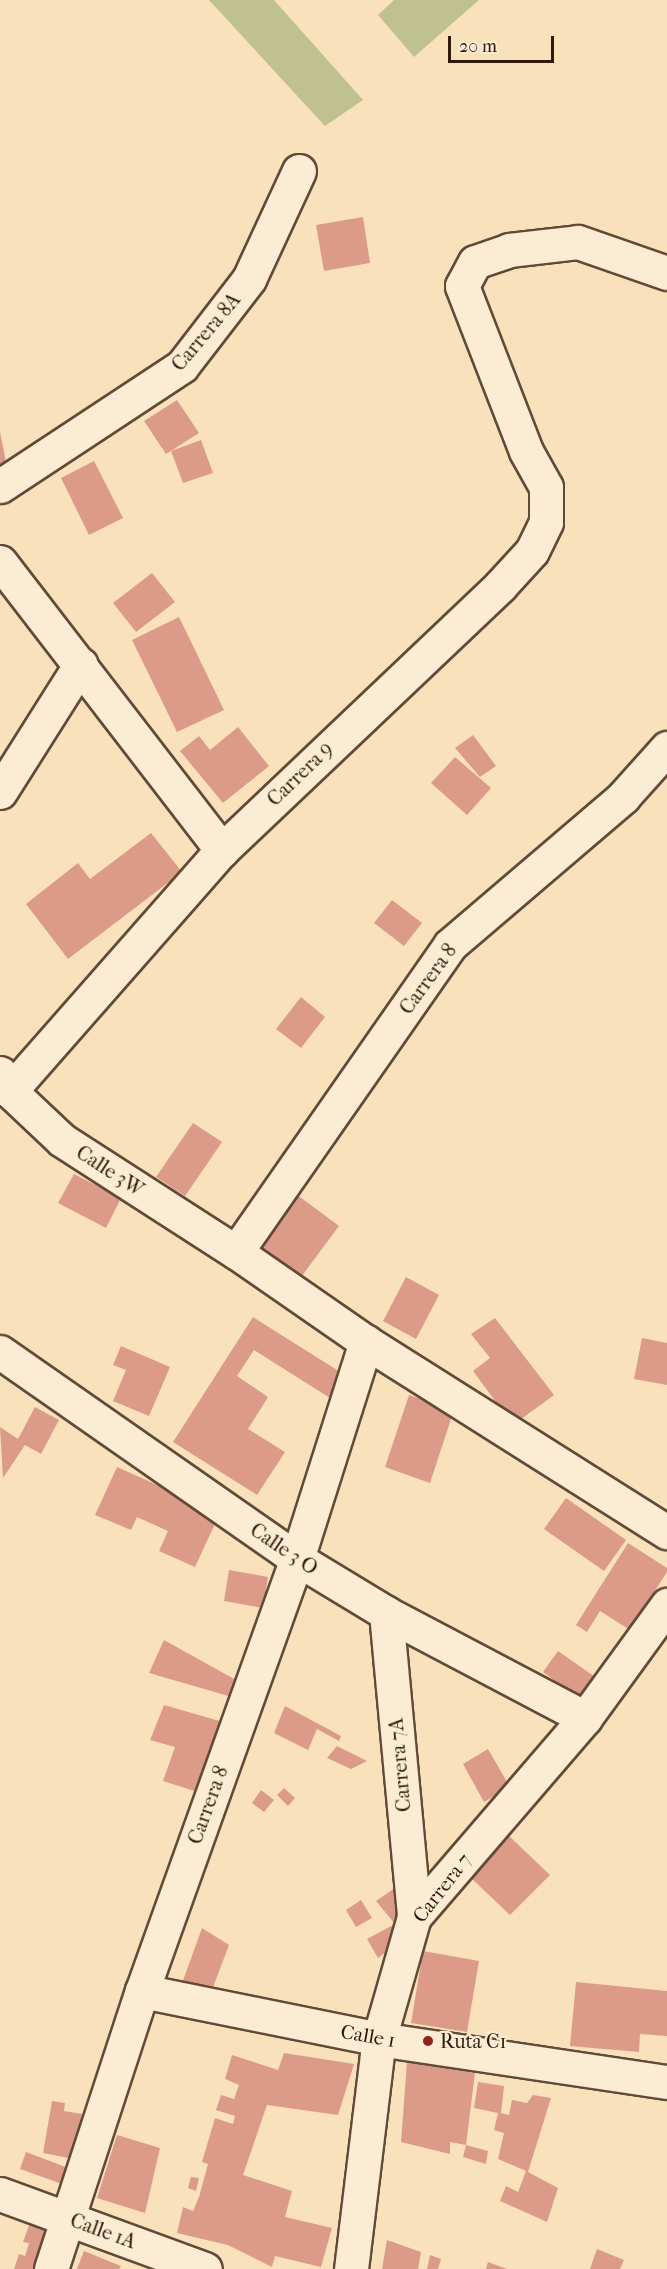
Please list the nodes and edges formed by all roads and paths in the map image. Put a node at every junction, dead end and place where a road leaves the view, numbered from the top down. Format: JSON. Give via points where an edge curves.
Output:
{"nodes":[{"id":1,"x":299,"y":171,"type":"dead end"},
{"id":2,"x":667,"y":273,"type":"edge"},
{"id":3,"x":0,"y":486,"type":"edge"},
{"id":4,"x":0,"y":562,"type":"edge"},
{"id":5,"x":81,"y":664,"type":"junction"},
{"id":6,"x":667,"y":748,"type":"edge"},
{"id":7,"x":0,"y":792,"type":"edge"},
{"id":8,"x":222,"y":850,"type":"junction"},
{"id":9,"x":5,"y":1082,"type":"edge"},
{"id":10,"x":236,"y":1252,"type":"junction"},
{"id":11,"x":366,"y":1342,"type":"junction"},
{"id":12,"x":0,"y":1352,"type":"edge"},
{"id":13,"x":667,"y":1532,"type":"edge"},
{"id":14,"x":297,"y":1559,"type":"junction"},
{"id":15,"x":667,"y":1605,"type":"edge"},
{"id":16,"x":386,"y":1613,"type":"junction"},
{"id":17,"x":585,"y":1718,"type":"junction"},
{"id":18,"x":414,"y":1917,"type":"junction"},
{"id":19,"x":142,"y":1991,"type":"junction"},
{"id":20,"x":379,"y":2039,"type":"junction"},
{"id":21,"x":667,"y":2082,"type":"edge"},
{"id":22,"x":0,"y":2194,"type":"edge"},
{"id":23,"x":70,"y":2219,"type":"junction"},
{"id":24,"x":51,"y":2269,"type":"edge"},
{"id":25,"x":205,"y":2269,"type":"edge"},
{"id":26,"x":351,"y":2269,"type":"edge"}],
"edges":[{"from":1,"to":3,"type":"street","name":"Carrera 8A","via":[[249,279],[183,366]]},
{"from":2,"to":8,"type":"street","name":"Carrera 9","via":[[578,242],[509,250],[475,262],[462,286],[526,451],[546,487],[546,522],[532,551],[500,586]]},
{"from":4,"to":5,"type":"street"},
{"from":5,"to":7,"type":"street"},
{"from":5,"to":8,"type":"street"},
{"from":6,"to":10,"type":"street","name":"Carrera 8","via":[[623,797],[450,945]]},
{"from":8,"to":9,"type":"street","name":"Carrera 9"},
{"from":9,"to":10,"type":"street","name":"Calle 3W","via":[[62,1140]]},
{"from":10,"to":11,"type":"street","name":"Calle 3W"},
{"from":11,"to":13,"type":"street","name":"Calle 3W"},
{"from":11,"to":14,"type":"street","name":"Carrera 8"},
{"from":12,"to":14,"type":"street","name":"Calle 3 O"},
{"from":14,"to":16,"type":"street","name":"Calle 3 O"},
{"from":14,"to":19,"type":"street","name":"Carrera 8"},
{"from":15,"to":17,"type":"street","name":"Carrera 7"},
{"from":16,"to":17,"type":"street","name":"Calle 3 O"},
{"from":16,"to":18,"type":"street","name":"Carrera 7A"},
{"from":17,"to":18,"type":"street","name":"Carrera 7"},
{"from":18,"to":20,"type":"street","name":"Carrera 7"},
{"from":19,"to":20,"type":"street","name":"Calle 1"},
{"from":19,"to":23,"type":"street","name":"Carrera 8"},
{"from":20,"to":21,"type":"street","name":"Calle 1"},
{"from":20,"to":26,"type":"street","name":"Carrera 7"},
{"from":22,"to":23,"type":"street","name":"Calle 1A"},
{"from":23,"to":24,"type":"street","name":"Carrera 8"},
{"from":23,"to":25,"type":"street","name":"Calle 1A"}]}
